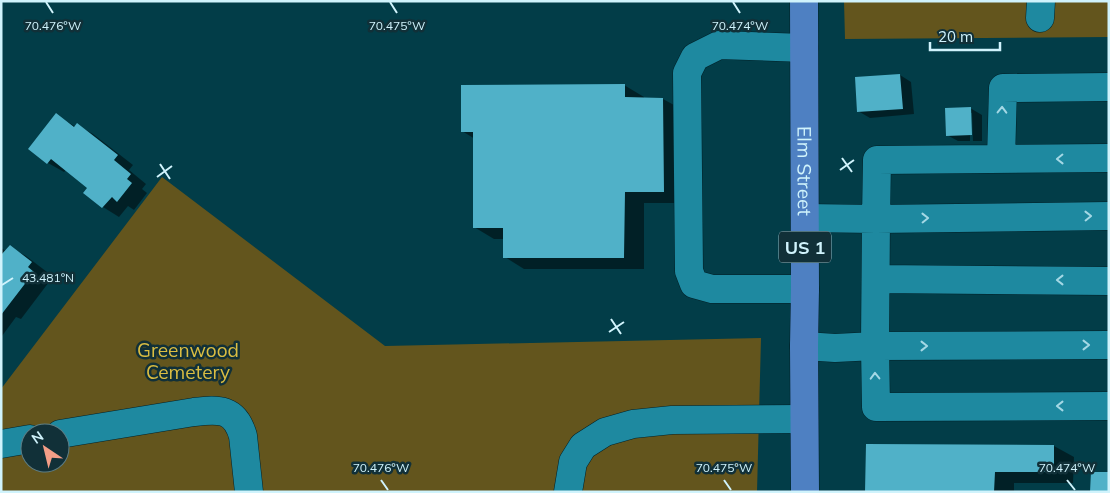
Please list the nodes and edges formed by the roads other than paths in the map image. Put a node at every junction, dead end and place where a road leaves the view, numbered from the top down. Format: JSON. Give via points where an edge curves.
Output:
{"nodes":[{"id":1,"x":804,"y":1,"type":"edge"},
{"id":2,"x":804,"y":48,"type":"junction"},
{"id":3,"x":1109,"y":87,"type":"edge"},
{"id":4,"x":1109,"y":158,"type":"edge"},
{"id":5,"x":1001,"y":159,"type":"junction"},
{"id":6,"x":1109,"y":216,"type":"edge"},
{"id":7,"x":805,"y":218,"type":"junction"},
{"id":8,"x":876,"y":219,"type":"junction"},
{"id":9,"x":876,"y":280,"type":"junction"},
{"id":10,"x":1109,"y":281,"type":"edge"},
{"id":11,"x":805,"y":290,"type":"junction"},
{"id":12,"x":1109,"y":345,"type":"edge"},
{"id":13,"x":804,"y":346,"type":"junction"},
{"id":14,"x":875,"y":346,"type":"junction"},
{"id":15,"x":1109,"y":406,"type":"edge"},
{"id":16,"x":804,"y":419,"type":"junction"},
{"id":17,"x":70,"y":432,"type":"edge"},
{"id":18,"x":20,"y":441,"type":"edge"},
{"id":19,"x":1,"y":444,"type":"edge"},
{"id":20,"x":249,"y":492,"type":"edge"},
{"id":21,"x":568,"y":492,"type":"edge"},
{"id":22,"x":805,"y":492,"type":"edge"}],
"edges":[{"from":1,"to":2,"type":"main road","name":"Elm Street","number":"US 1"},
{"from":2,"to":7,"type":"main road","name":"Elm Street","number":"US 1"},
{"from":2,"to":11,"type":"lane","via":[[718,45],[695,57],[687,73],[689,271],[694,284],[712,289]]},
{"from":5,"to":3,"type":"lane","one_way":true,"via":[[1003,88]]},
{"from":4,"to":5,"type":"lane","one_way":true},
{"from":5,"to":8,"type":"lane","via":[[877,160]]},
{"from":8,"to":6,"type":"lane","one_way":true},
{"from":7,"to":8,"type":"lane"},
{"from":7,"to":11,"type":"main road","name":"Elm Street","number":"US 1"},
{"from":8,"to":9,"type":"lane"},
{"from":10,"to":9,"type":"lane","one_way":true},
{"from":9,"to":14,"type":"lane"},
{"from":11,"to":13,"type":"main road","name":"Elm Street","number":"US 1"},
{"from":14,"to":12,"type":"lane","one_way":true},
{"from":13,"to":14,"type":"lane"},
{"from":13,"to":16,"type":"main road","name":"Elm Street","number":"US 1"},
{"from":15,"to":14,"type":"lane","one_way":true,"via":[[876,407]]},
{"from":16,"to":21,"type":"lane","via":[[672,420],[633,424],[605,432],[583,446],[573,462]]},
{"from":16,"to":22,"type":"main road","name":"Elm Street","number":"US 1"},
{"from":17,"to":20,"type":"lane","via":[[194,412],[221,411],[233,416],[241,428]]},
{"from":18,"to":19,"type":"lane"}]}
